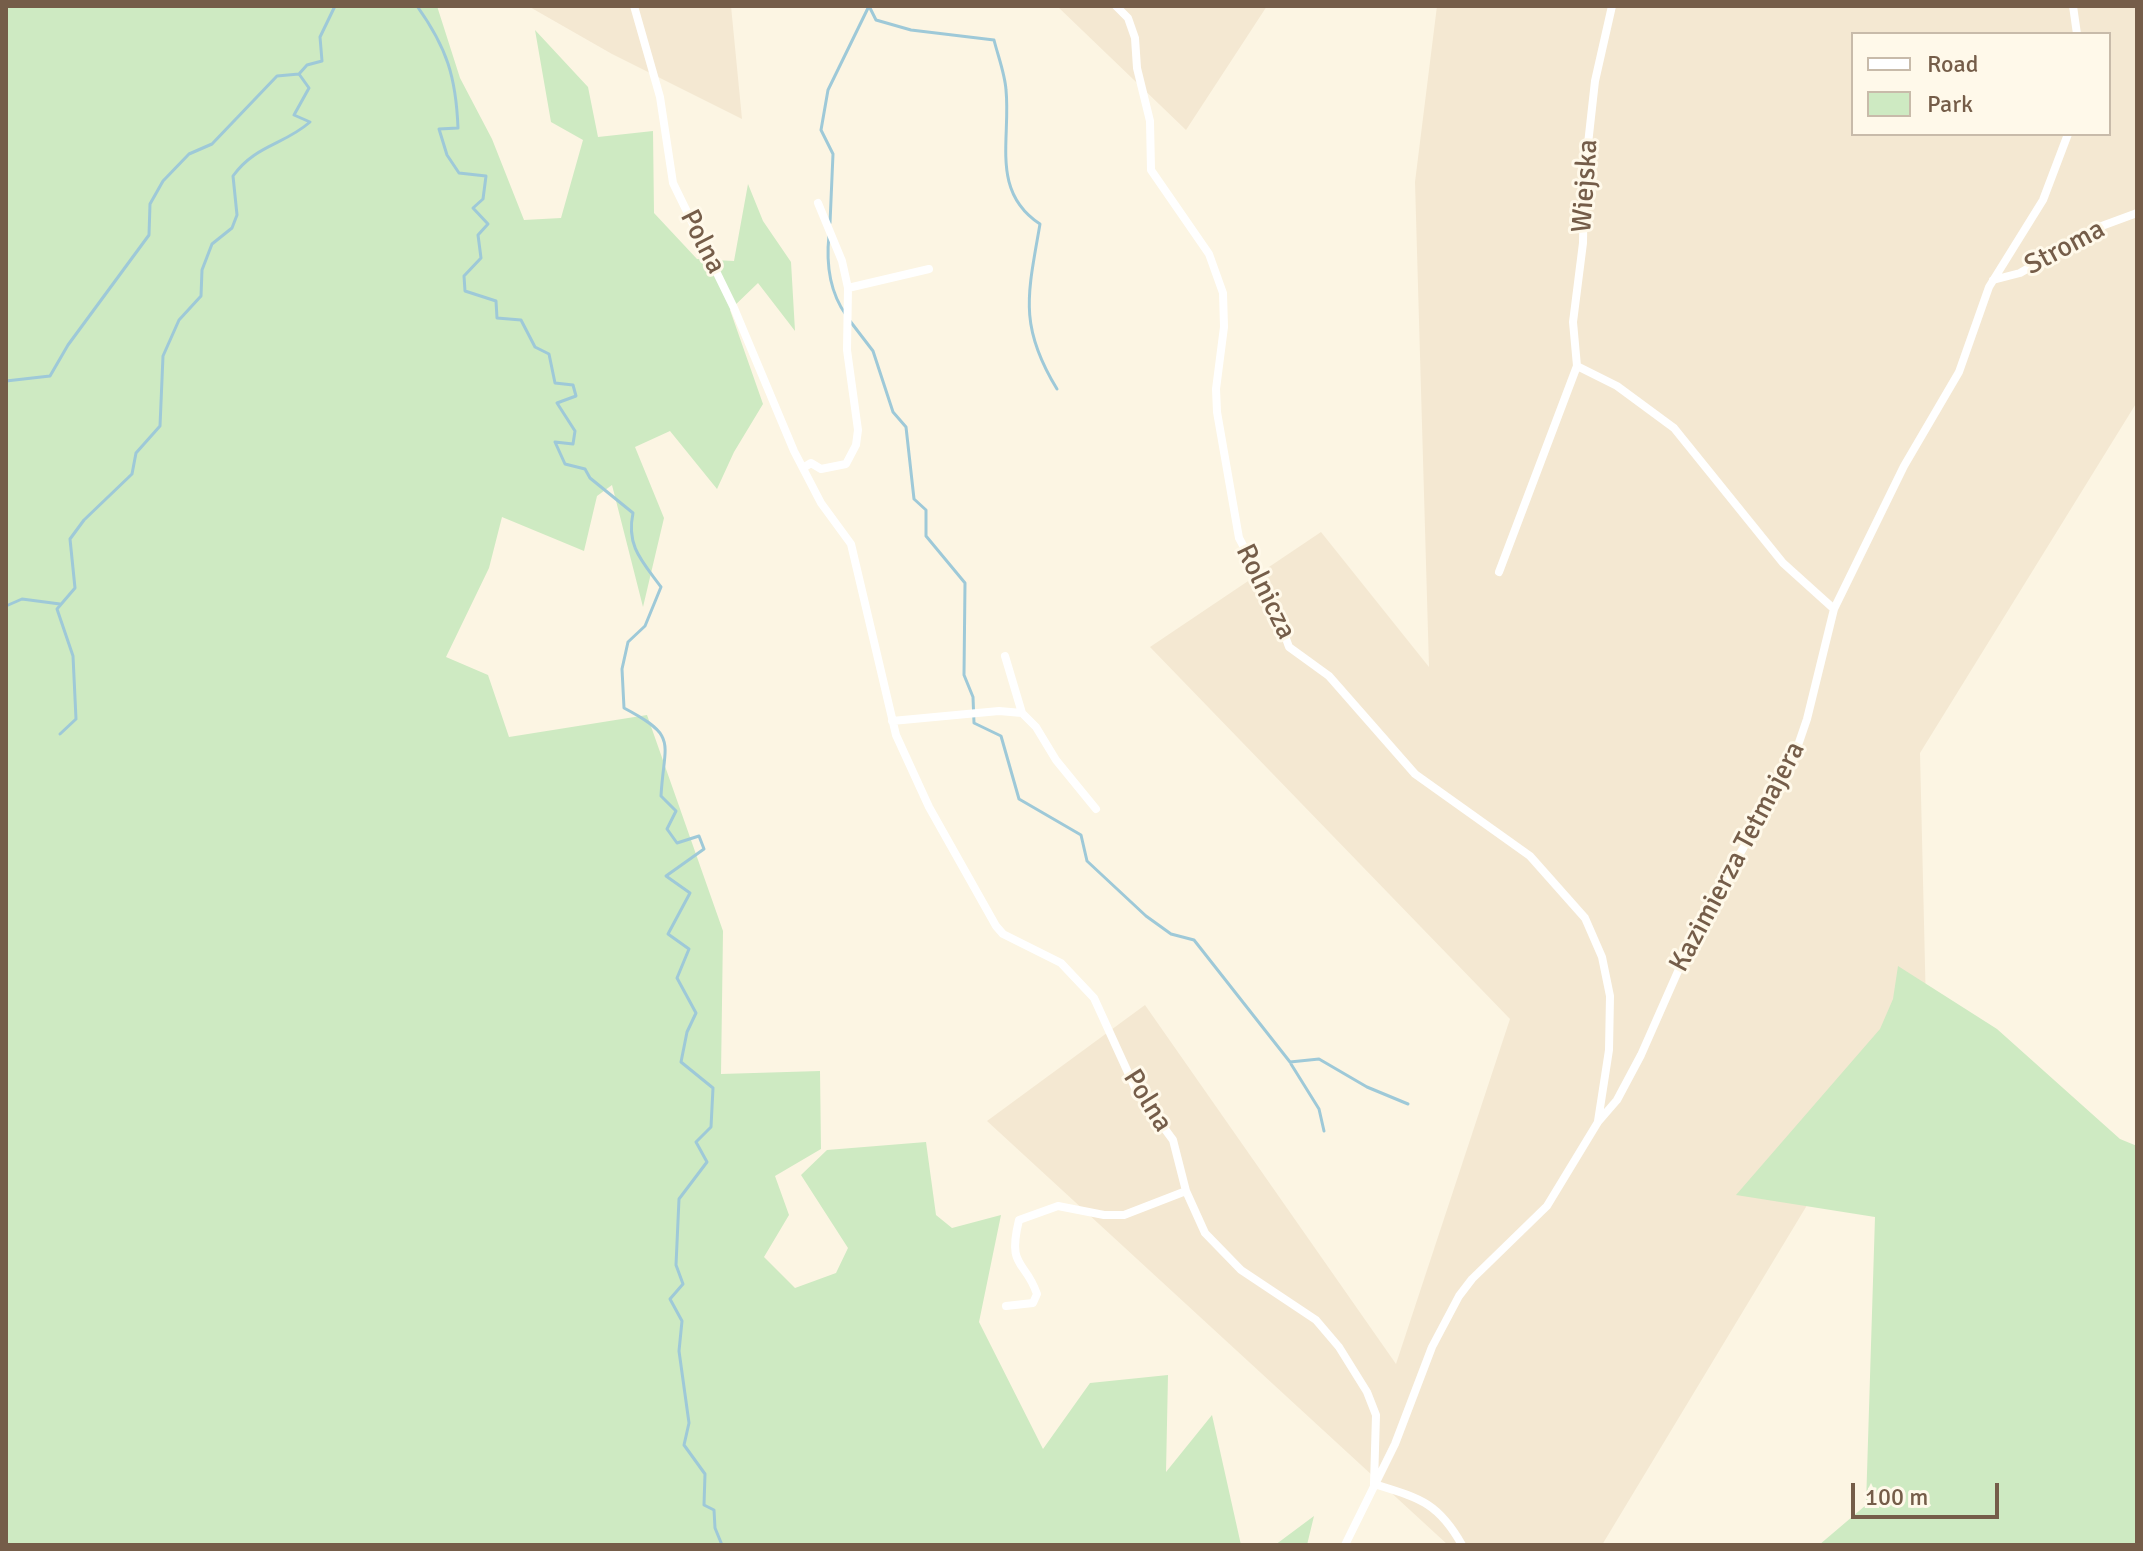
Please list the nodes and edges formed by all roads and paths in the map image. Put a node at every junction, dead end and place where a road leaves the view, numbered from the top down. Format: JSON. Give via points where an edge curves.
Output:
{"nodes":[{"id":1,"x":634,"y":6,"type":"edge"},
{"id":2,"x":1116,"y":6,"type":"edge"},
{"id":3,"x":1612,"y":6,"type":"edge"},
{"id":4,"x":2073,"y":6,"type":"edge"},
{"id":5,"x":2077,"y":32,"type":"edge"},
{"id":6,"x":2067,"y":136,"type":"edge"},
{"id":7,"x":818,"y":203,"type":"dead end"},
{"id":8,"x":2137,"y":213,"type":"edge"},
{"id":9,"x":929,"y":269,"type":"dead end"},
{"id":10,"x":1993,"y":280,"type":"junction"},
{"id":11,"x":848,"y":288,"type":"junction"},
{"id":12,"x":1577,"y":366,"type":"junction"},
{"id":13,"x":803,"y":468,"type":"junction"},
{"id":14,"x":1499,"y":572,"type":"dead end"},
{"id":15,"x":1834,"y":609,"type":"junction"},
{"id":16,"x":1005,"y":656,"type":"dead end"},
{"id":17,"x":1022,"y":713,"type":"junction"},
{"id":18,"x":892,"y":721,"type":"junction"},
{"id":19,"x":1096,"y":809,"type":"dead end"},
{"id":20,"x":1598,"y":1122,"type":"junction"},
{"id":21,"x":1186,"y":1191,"type":"junction"},
{"id":22,"x":1006,"y":1306,"type":"dead end"},
{"id":23,"x":1374,"y":1484,"type":"junction"},
{"id":24,"x":1345,"y":1545,"type":"edge"},
{"id":25,"x":1462,"y":1545,"type":"edge"}],
"edges":[{"from":1,"to":13,"type":"street","name":"Polna","via":[[660,97],[673,183]]},
{"from":2,"to":20,"type":"street","name":"Rolnicza","via":[[1128,18],[1135,38],[1150,121],[1151,170],[1209,254],[1223,293],[1217,401],[1239,538],[1271,597],[1289,647],[1329,676],[1415,774],[1530,856],[1585,918],[1602,957],[1610,996],[1609,1050]]},
{"from":3,"to":12,"type":"street","name":"Wiejska","via":[[1595,81],[1584,180],[1573,322]]},
{"from":4,"to":5,"type":"street"},
{"from":6,"to":10,"type":"street","name":"Kazimierza Tetmajera","via":[[2043,200]]},
{"from":7,"to":11,"type":"street"},
{"from":8,"to":10,"type":"street","name":"Stroma","via":[[2099,227],[2020,273]]},
{"from":9,"to":11,"type":"street"},
{"from":10,"to":15,"type":"street","name":"Kazimierza Tetmajera","via":[[1959,372],[1904,466]]},
{"from":11,"to":13,"type":"street","via":[[856,445],[846,464],[821,469],[811,463]]},
{"from":12,"to":14,"type":"street","name":"Wiejska"},
{"from":12,"to":15,"type":"street","via":[[1637,398],[1674,428],[1783,563]]},
{"from":13,"to":18,"type":"street","name":"Polna","via":[[851,544]]},
{"from":15,"to":20,"type":"street","name":"Kazimierza Tetmajera","via":[[1793,760],[1694,935],[1632,1073]]},
{"from":16,"to":17,"type":"street"},
{"from":17,"to":18,"type":"street"},
{"from":17,"to":19,"type":"street"},
{"from":18,"to":21,"type":"street","name":"Polna","via":[[929,807],[987,915],[1003,934],[1061,963],[1094,998],[1136,1090],[1173,1140]]},
{"from":20,"to":23,"type":"street","name":"Kazimierza Tetmajera","via":[[1547,1206],[1459,1296]]},
{"from":21,"to":22,"type":"street","via":[[1124,1215],[1058,1206],[1019,1220],[1014,1252],[1037,1294],[1033,1303]]},
{"from":21,"to":23,"type":"street","name":"Polna","via":[[1198,1222],[1220,1250],[1316,1320],[1351,1365],[1376,1415]]},
{"from":23,"to":24,"type":"street","name":"Kazimierza Tetmajera"},
{"from":23,"to":25,"type":"street","via":[[1426,1500],[1448,1520]]}]}
